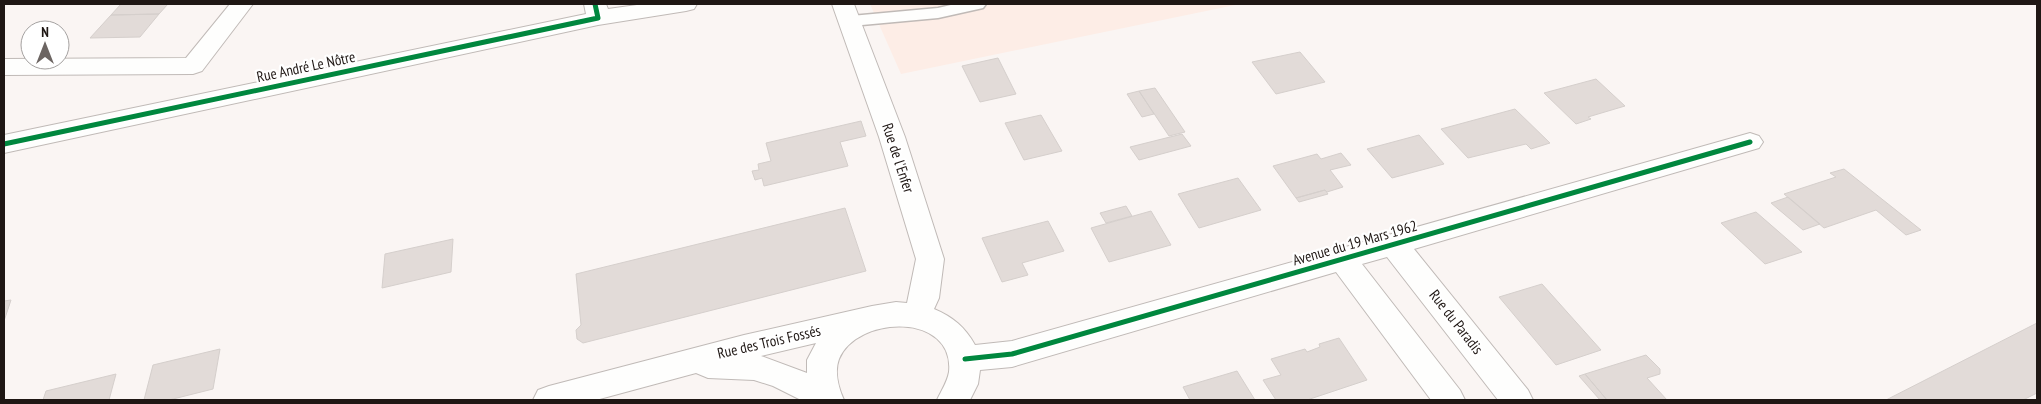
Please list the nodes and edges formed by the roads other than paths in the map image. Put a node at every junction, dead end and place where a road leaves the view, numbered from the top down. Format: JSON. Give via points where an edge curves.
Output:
{"nodes":[{"id":1,"x":242,"y":4,"type":"edge"},
{"id":2,"x":686,"y":4,"type":"edge"},
{"id":3,"x":977,"y":4,"type":"edge"},
{"id":4,"x":596,"y":11,"type":"edge"},
{"id":5,"x":847,"y":12,"type":"edge"},
{"id":6,"x":4,"y":67,"type":"edge"},
{"id":7,"x":1750,"y":142,"type":"dead end"},
{"id":8,"x":4,"y":144,"type":"edge"},
{"id":9,"x":1394,"y":245,"type":"junction"},
{"id":10,"x":1343,"y":260,"type":"junction"},
{"id":11,"x":917,"y":314,"type":"junction"},
{"id":12,"x":861,"y":321,"type":"junction"},
{"id":13,"x":965,"y":360,"type":"junction"},
{"id":14,"x":676,"y":364,"type":"junction"},
{"id":15,"x":827,"y":399,"type":"edge"},
{"id":16,"x":549,"y":400,"type":"edge"},
{"id":17,"x":953,"y":400,"type":"edge"},
{"id":18,"x":1449,"y":400,"type":"edge"},
{"id":19,"x":1517,"y":400,"type":"edge"}],
"edges":[{"from":1,"to":6,"type":"street","via":[[193,66]]},
{"from":2,"to":4,"type":"street","name":"Rue André Le Nôtre"},
{"from":3,"to":5,"type":"lane","via":[[938,12]]},
{"from":4,"to":8,"type":"street","name":"Rue André Le Nôtre"},
{"from":5,"to":11,"type":"street","name":"Rue de l'Enfer","via":[[892,137],[930,259],[924,298]]},
{"from":7,"to":9,"type":"street","name":"Avenue du 19 Mars 1962"},
{"from":9,"to":10,"type":"street","name":"Avenue du 19 Mars 1962"},
{"from":9,"to":19,"type":"street","name":"Rue du Paradis"},
{"from":10,"to":13,"type":"street","name":"Avenue du 19 Mars 1962","via":[[1012,354]]},
{"from":10,"to":18,"type":"street"},
{"from":11,"to":12,"type":"street","via":[[887,313]]},
{"from":11,"to":13,"type":"street","via":[[938,323],[956,339]]},
{"from":12,"to":14,"type":"street","name":"Rue des Trois Fossés"},
{"from":12,"to":15,"type":"street","via":[[836,340],[824,356],[821,375]]},
{"from":13,"to":17,"type":"street","via":[[964,377]]},
{"from":14,"to":15,"type":"street","name":"Rue des Trois Fossés","via":[[754,367],[783,376]]},
{"from":14,"to":16,"type":"street","name":"Rue des Trois Fossés"}]}
